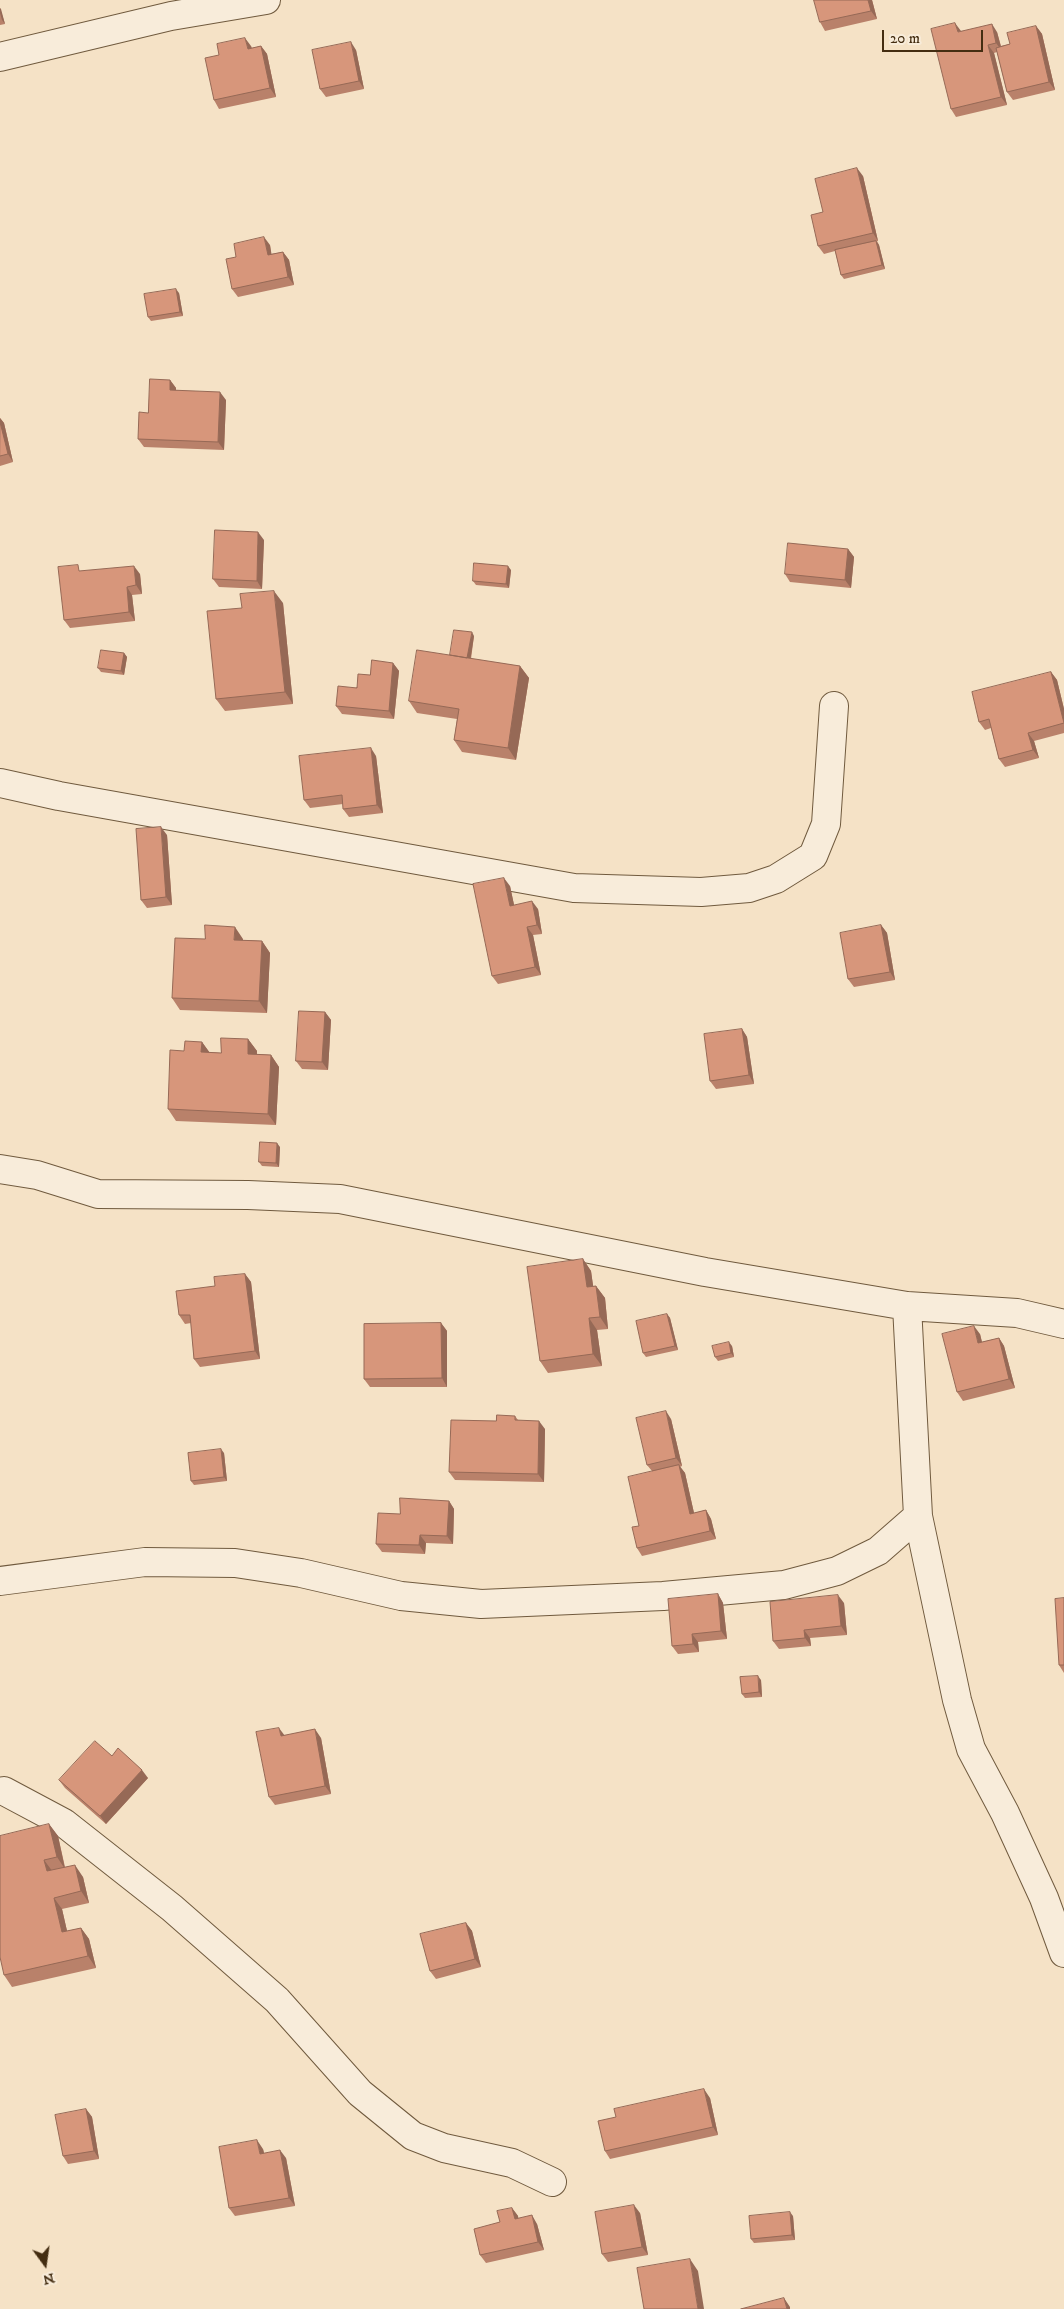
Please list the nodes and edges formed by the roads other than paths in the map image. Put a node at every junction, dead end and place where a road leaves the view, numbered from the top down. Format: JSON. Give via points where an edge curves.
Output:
{"nodes":[{"id":1,"x":266,"y":0,"type":"edge"},
{"id":2,"x":0,"y":57,"type":"edge"},
{"id":3,"x":834,"y":706,"type":"dead end"},
{"id":4,"x":0,"y":783,"type":"edge"},
{"id":5,"x":0,"y":1169,"type":"edge"},
{"id":6,"x":907,"y":1306,"type":"junction"},
{"id":7,"x":1064,"y":1324,"type":"edge"},
{"id":8,"x":918,"y":1516,"type":"junction"},
{"id":9,"x":0,"y":1581,"type":"edge"},
{"id":10,"x":1,"y":1789,"type":"edge"},
{"id":11,"x":1064,"y":1953,"type":"edge"},
{"id":12,"x":552,"y":2182,"type":"dead end"}],
"edges":[{"from":1,"to":2,"type":"street","via":[[171,16]]},
{"from":3,"to":4,"type":"street","via":[[826,824],[813,856],[776,879],[749,888],[700,892],[574,888]]},
{"from":5,"to":6,"type":"street","via":[[98,1194],[230,1194],[340,1199],[705,1272]]},
{"from":6,"to":7,"type":"street","via":[[1017,1313]]},
{"from":6,"to":8,"type":"street"},
{"from":8,"to":9,"type":"street","via":[[878,1551],[837,1571],[784,1584],[663,1596],[481,1604],[401,1596],[235,1563],[145,1562]]},
{"from":8,"to":11,"type":"street","via":[[957,1700],[971,1749],[1044,1898]]},
{"from":10,"to":12,"type":"street","via":[[64,1824],[172,1908],[277,2000],[360,2093],[413,2136],[444,2148],[512,2163]]}]}
